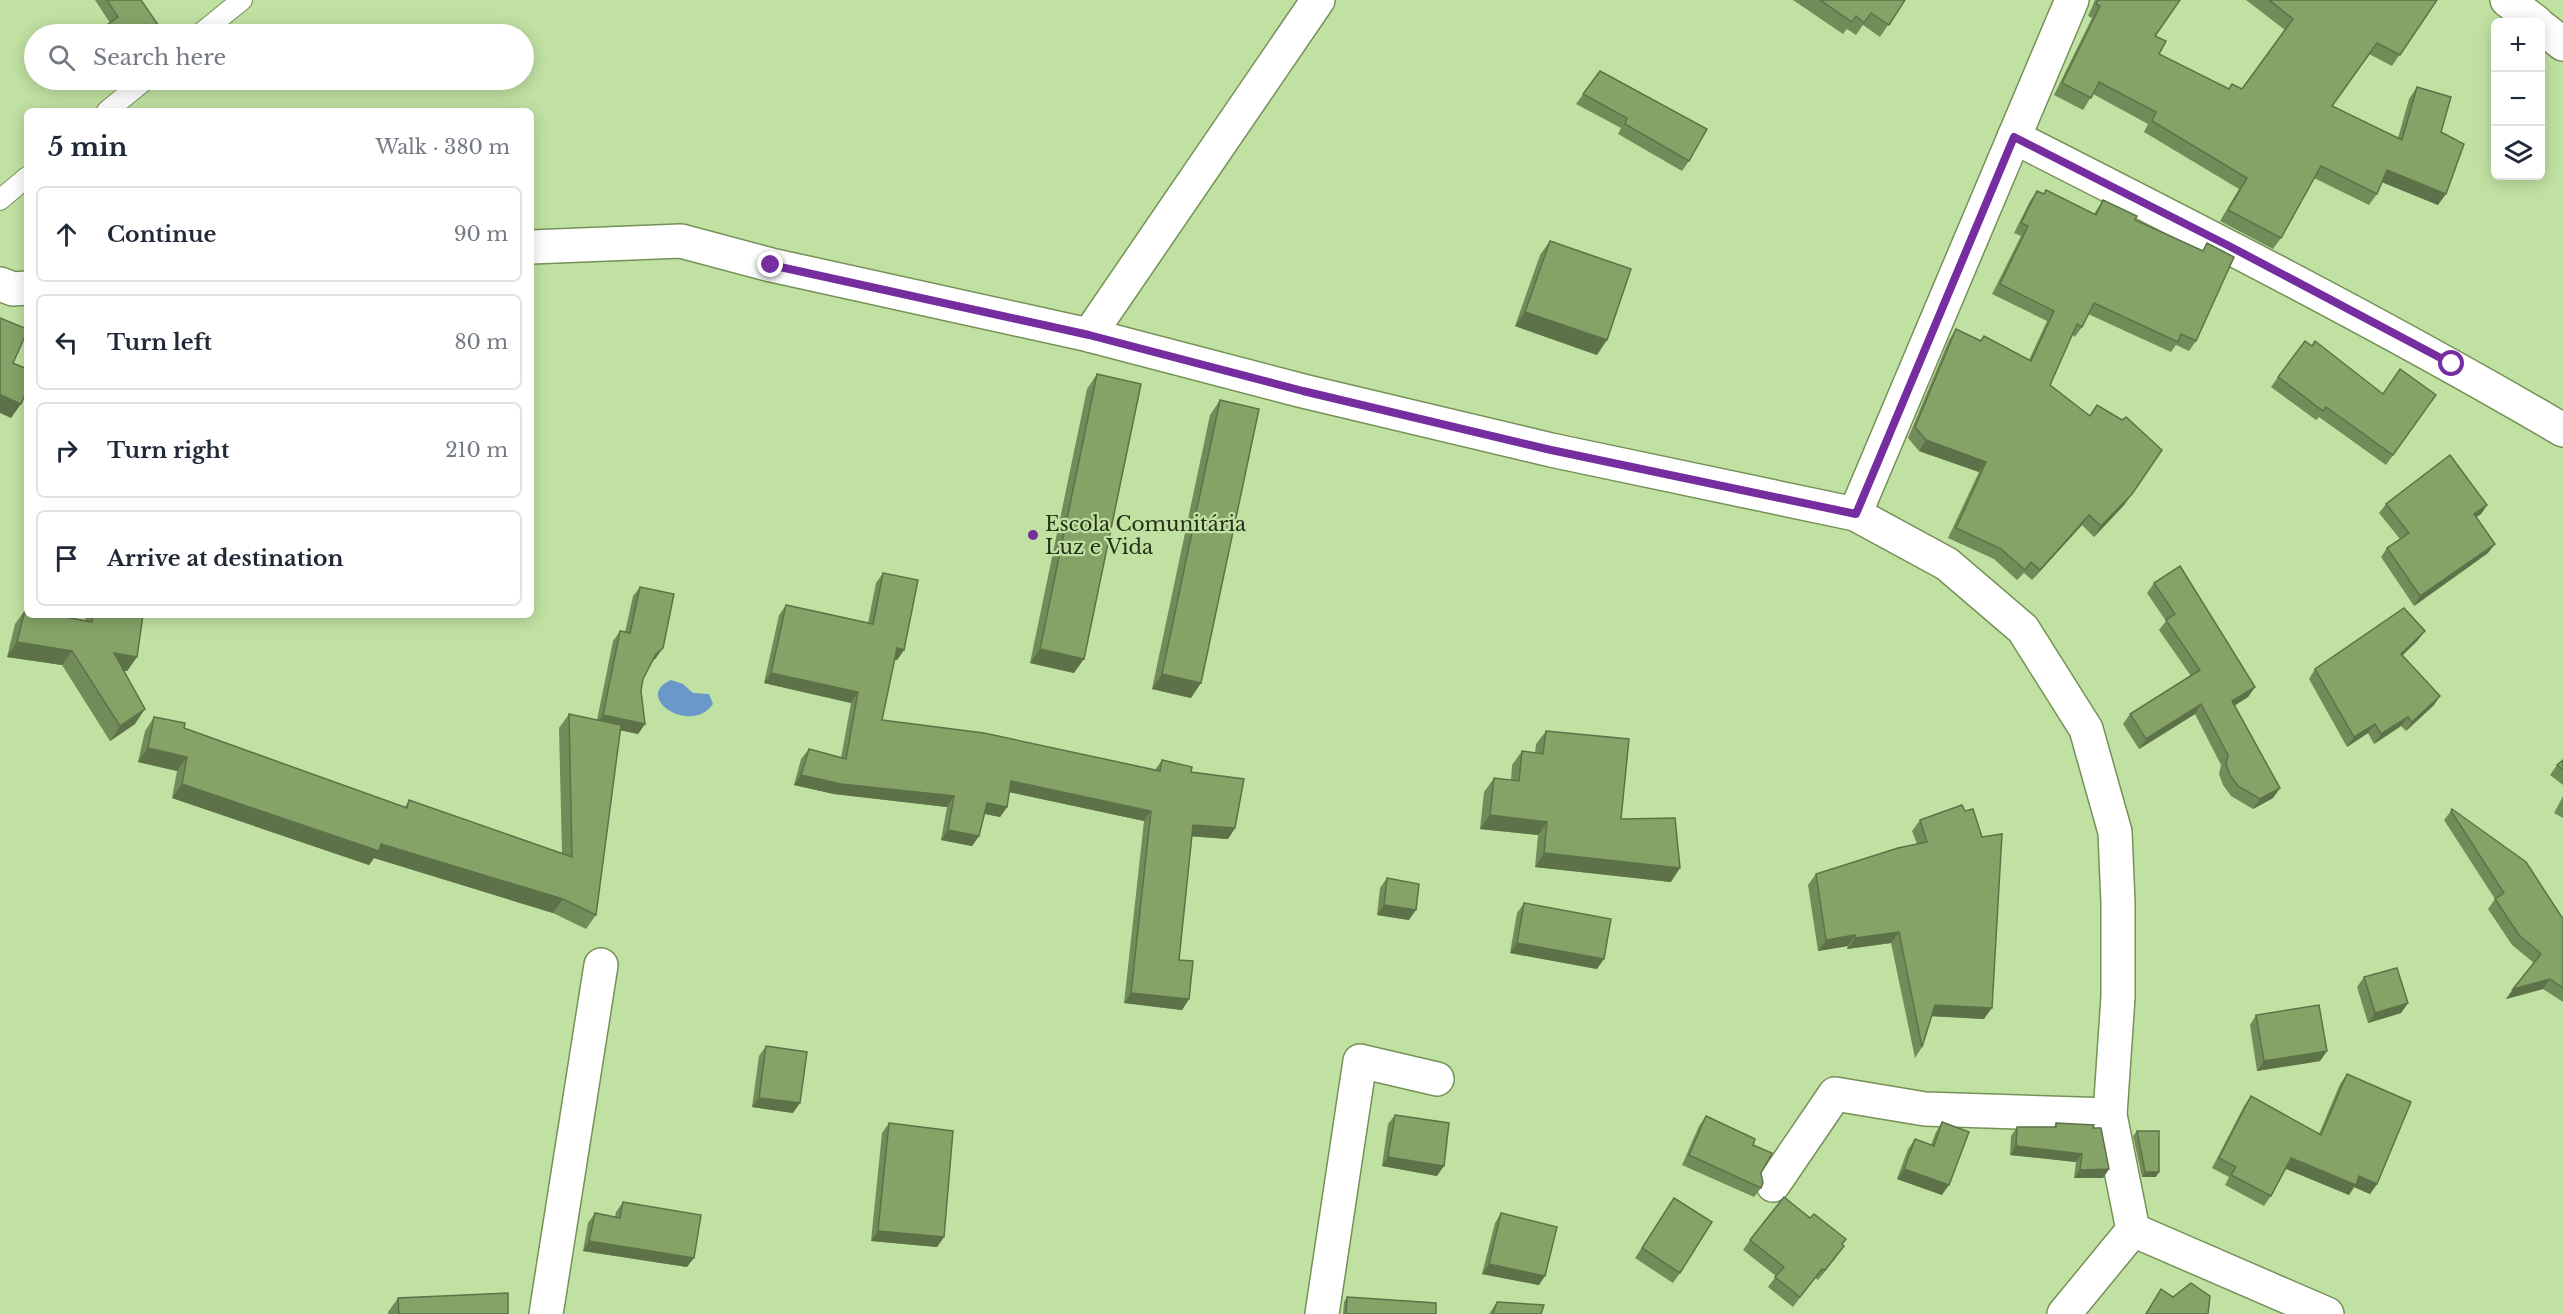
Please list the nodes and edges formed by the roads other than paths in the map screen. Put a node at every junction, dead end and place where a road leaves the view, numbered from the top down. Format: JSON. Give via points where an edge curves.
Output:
{"nodes":[{"id":1,"x":242,"y":0,"type":"edge"},
{"id":2,"x":1317,"y":0,"type":"edge"},
{"id":3,"x":2072,"y":0,"type":"edge"},
{"id":4,"x":2507,"y":0,"type":"edge"},
{"id":5,"x":2531,"y":18,"type":"edge"},
{"id":6,"x":212,"y":24,"type":"edge"},
{"id":7,"x":2545,"y":29,"type":"edge"},
{"id":8,"x":2563,"y":44,"type":"edge"},
{"id":9,"x":133,"y":90,"type":"edge"},
{"id":10,"x":111,"y":108,"type":"edge"},
{"id":11,"x":2014,"y":137,"type":"junction"},
{"id":12,"x":24,"y":180,"type":"edge"},
{"id":13,"x":0,"y":200,"type":"edge"},
{"id":14,"x":534,"y":247,"type":"edge"},
{"id":15,"x":0,"y":285,"type":"edge"},
{"id":16,"x":24,"y":288,"type":"edge"},
{"id":17,"x":1089,"y":335,"type":"junction"},
{"id":18,"x":2563,"y":430,"type":"edge"},
{"id":19,"x":1856,"y":514,"type":"junction"},
{"id":20,"x":601,"y":965,"type":"dead end"},
{"id":21,"x":1437,"y":1079,"type":"dead end"},
{"id":22,"x":2110,"y":1115,"type":"junction"},
{"id":23,"x":1773,"y":1185,"type":"dead end"},
{"id":24,"x":2133,"y":1230,"type":"junction"},
{"id":25,"x":546,"y":1314,"type":"edge"},
{"id":26,"x":1322,"y":1314,"type":"edge"},
{"id":27,"x":2064,"y":1314,"type":"edge"},
{"id":28,"x":2327,"y":1314,"type":"edge"}],
"edges":[{"from":1,"to":6,"type":"lane"},
{"from":2,"to":17,"type":"street"},
{"from":3,"to":11,"type":"street"},
{"from":4,"to":5,"type":"street"},
{"from":7,"to":8,"type":"street"},
{"from":9,"to":10,"type":"lane"},
{"from":11,"to":18,"type":"street","via":[[2431,353]]},
{"from":11,"to":19,"type":"street"},
{"from":12,"to":13,"type":"lane"},
{"from":14,"to":17,"type":"street","via":[[681,241],[771,265]]},
{"from":15,"to":16,"type":"street"},
{"from":17,"to":19,"type":"street","via":[[1551,450]]},
{"from":19,"to":22,"type":"street","via":[[1947,564],[2016,622],[2086,729],[2115,832],[2118,997]]},
{"from":20,"to":25,"type":"street"},
{"from":21,"to":26,"type":"street","via":[[1360,1060]]},
{"from":22,"to":23,"type":"street","via":[[1925,1108],[1835,1094]]},
{"from":22,"to":24,"type":"street"},
{"from":24,"to":27,"type":"street"},
{"from":24,"to":28,"type":"street"}]}
